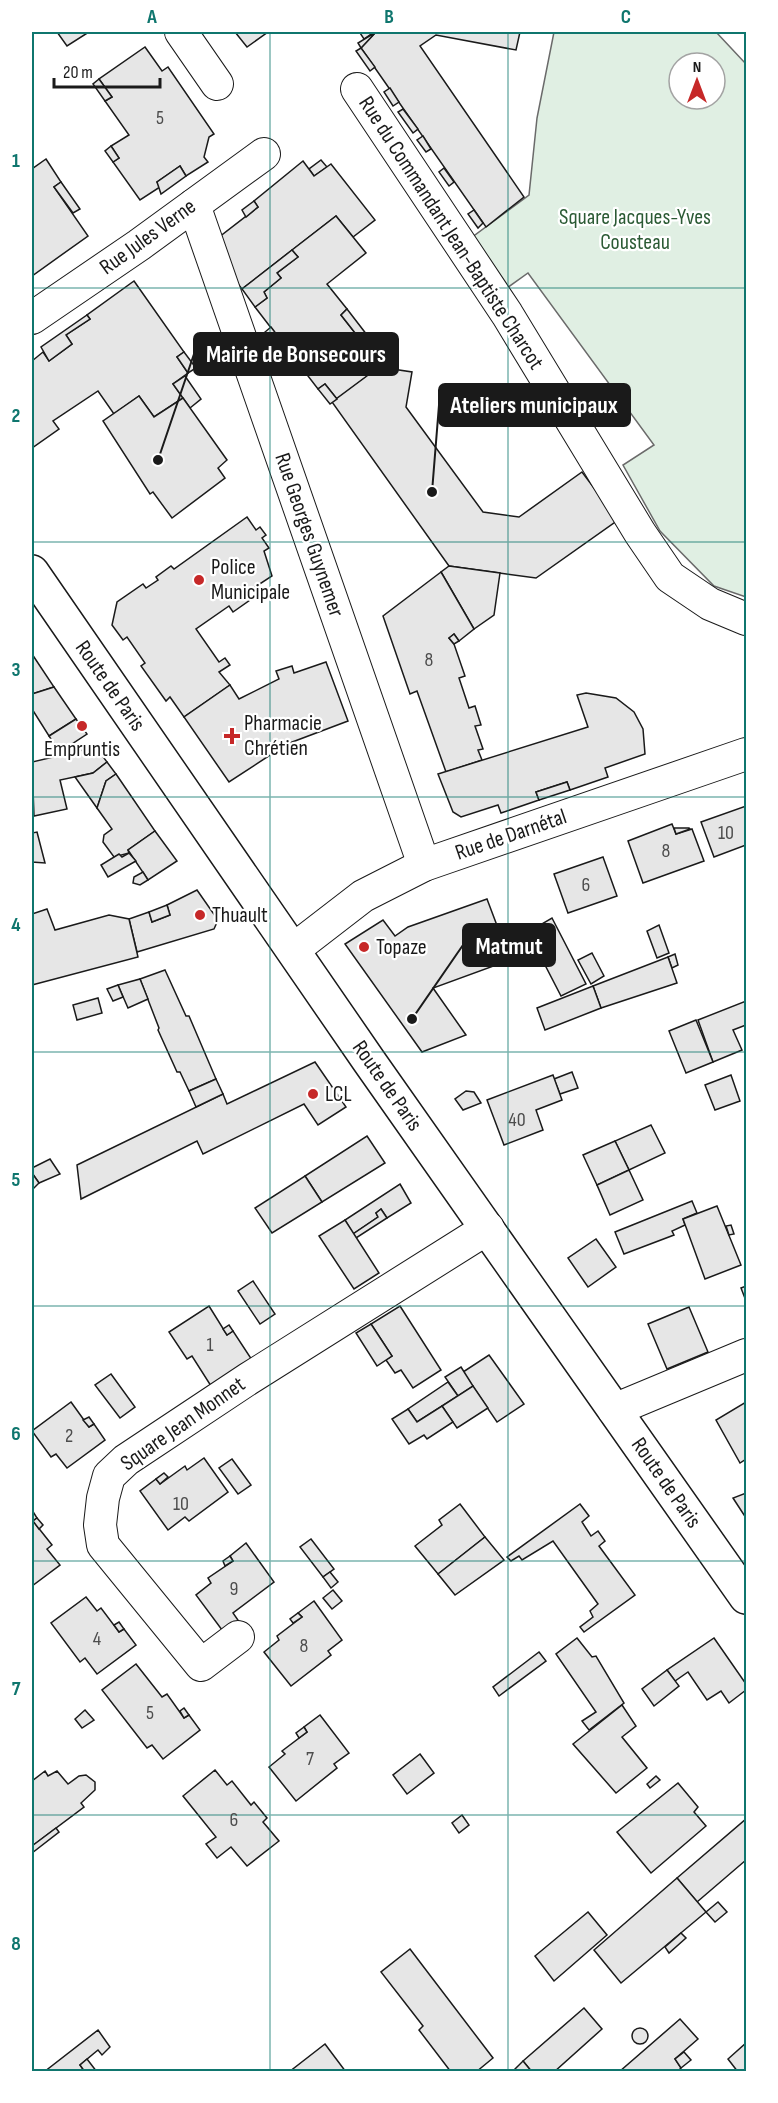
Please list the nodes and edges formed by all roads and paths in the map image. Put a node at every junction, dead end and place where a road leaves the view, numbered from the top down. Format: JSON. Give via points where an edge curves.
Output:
{"nodes":[{"id":1,"x":181,"y":32,"type":"edge"},
{"id":2,"x":217,"y":84,"type":"dead end"},
{"id":3,"x":357,"y":89,"type":"dead end"},
{"id":4,"x":264,"y":154,"type":"dead end"},
{"id":5,"x":194,"y":205,"type":"junction"},
{"id":6,"x":32,"y":318,"type":"edge"},
{"id":7,"x":32,"y":572,"type":"edge"},
{"id":8,"x":747,"y":619,"type":"edge"},
{"id":9,"x":747,"y":754,"type":"edge"},
{"id":10,"x":424,"y":865,"type":"junction"},
{"id":11,"x":293,"y":950,"type":"junction"},
{"id":12,"x":488,"y":1228,"type":"junction"},
{"id":13,"x":747,"y":1355,"type":"edge"},
{"id":14,"x":614,"y":1410,"type":"junction"},
{"id":15,"x":747,"y":1597,"type":"edge"},
{"id":16,"x":238,"y":1637,"type":"dead end"}],
"edges":[{"from":1,"to":2,"type":"street"},
{"from":3,"to":8,"type":"street","name":"Rue du Commandant Jean-Baptiste Charcot","via":[[507,314],[670,577],[710,604]]},
{"from":4,"to":5,"type":"street","name":"Rue Jules Verne"},
{"from":5,"to":6,"type":"street","name":"Rue Jules Verne"},
{"from":5,"to":10,"type":"street","name":"Rue Georges Guynemer"},
{"from":7,"to":11,"type":"main road","name":"Route de Paris"},
{"from":9,"to":10,"type":"street","name":"Rue de Darnétal"},
{"from":10,"to":11,"type":"street","name":"Rue de Darnétal","via":[[363,896]]},
{"from":11,"to":12,"type":"main road","name":"Route de Paris"},
{"from":12,"to":14,"type":"main road","name":"Route de Paris"},
{"from":12,"to":16,"type":"street","name":"Square Jean Monnet","via":[[248,1379],[126,1460],[109,1476],[100,1525],[103,1545],[201,1665]]},
{"from":13,"to":14,"type":"street"},
{"from":14,"to":15,"type":"main road","name":"Route de Paris"}]}
